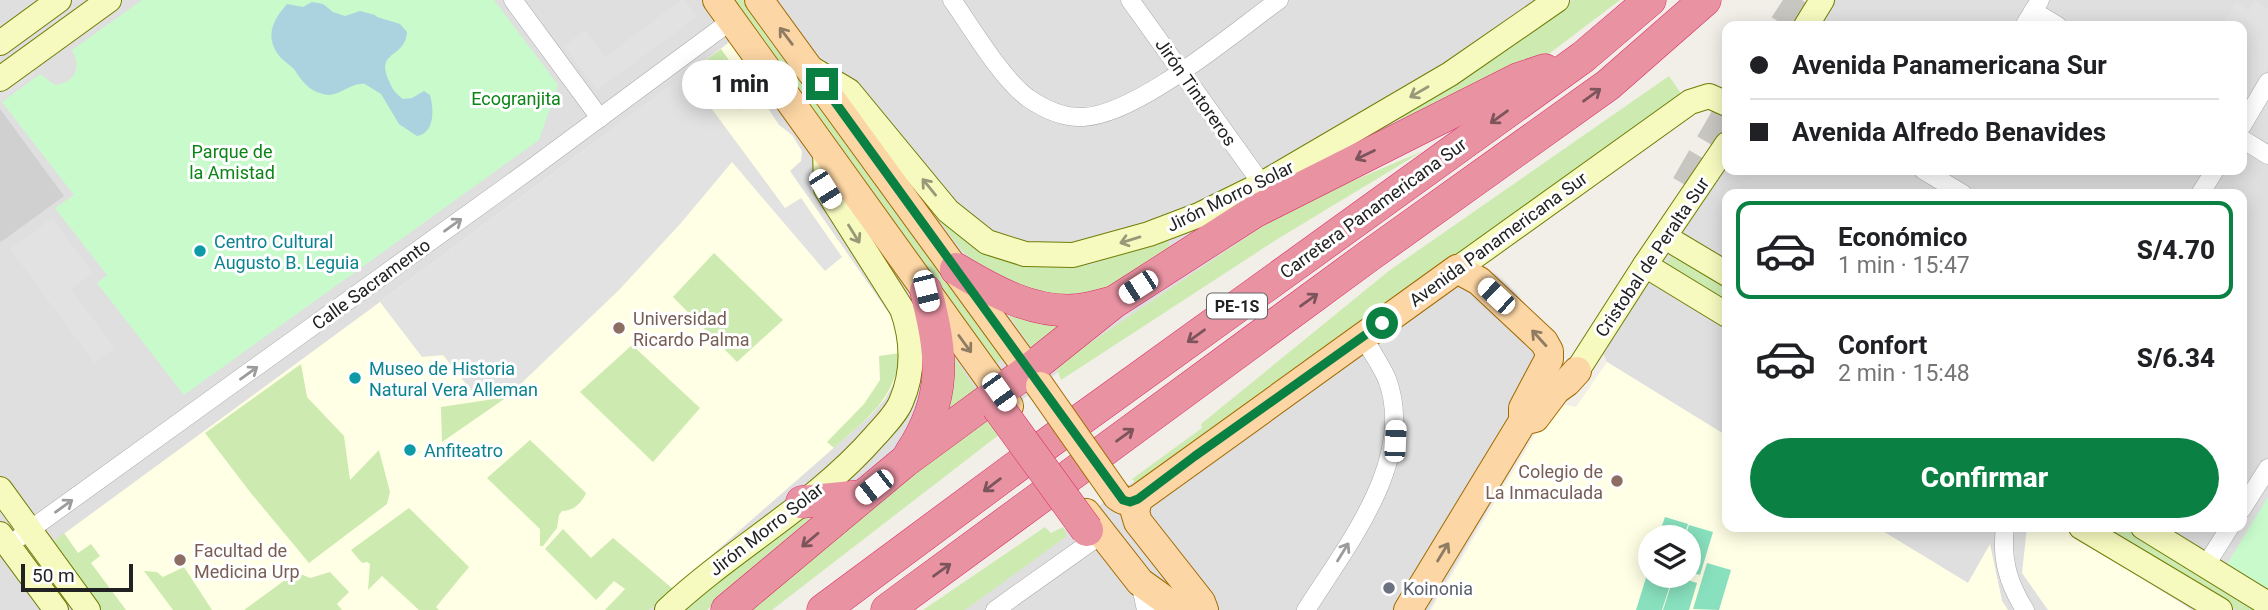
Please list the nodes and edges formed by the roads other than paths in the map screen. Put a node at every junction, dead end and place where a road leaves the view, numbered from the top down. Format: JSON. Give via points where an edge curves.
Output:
{"nodes":[{"id":1,"x":59,"y":0,"type":"edge"},
{"id":2,"x":109,"y":0,"type":"edge"},
{"id":3,"x":513,"y":0,"type":"edge"},
{"id":4,"x":759,"y":0,"type":"edge"},
{"id":5,"x":953,"y":0,"type":"edge"},
{"id":6,"x":1130,"y":0,"type":"edge"},
{"id":7,"x":1279,"y":0,"type":"edge"},
{"id":8,"x":1557,"y":0,"type":"edge"},
{"id":9,"x":1650,"y":0,"type":"edge"},
{"id":10,"x":1705,"y":0,"type":"edge"},
{"id":11,"x":1822,"y":0,"type":"edge"},
{"id":12,"x":725,"y":10,"type":"edge"},
{"id":13,"x":2032,"y":12,"type":"edge"},
{"id":14,"x":1809,"y":21,"type":"edge"},
{"id":15,"x":2049,"y":21,"type":"edge"},
{"id":16,"x":0,"y":43,"type":"edge"},
{"id":17,"x":1583,"y":57,"type":"junction"},
{"id":18,"x":809,"y":67,"type":"junction"},
{"id":19,"x":1182,"y":71,"type":"junction"},
{"id":20,"x":0,"y":79,"type":"edge"},
{"id":21,"x":2268,"y":82,"type":"edge"},
{"id":22,"x":1722,"y":102,"type":"edge"},
{"id":23,"x":600,"y":118,"type":"junction"},
{"id":24,"x":2247,"y":118,"type":"edge"},
{"id":25,"x":2247,"y":142,"type":"edge"},
{"id":26,"x":825,"y":150,"type":"junction"},
{"id":27,"x":1722,"y":151,"type":"edge"},
{"id":28,"x":2268,"y":155,"type":"edge"},
{"id":29,"x":1935,"y":175,"type":"edge"},
{"id":30,"x":1262,"y":184,"type":"junction"},
{"id":31,"x":1956,"y":189,"type":"edge"},
{"id":32,"x":1665,"y":236,"type":"junction"},
{"id":33,"x":1698,"y":257,"type":"junction"},
{"id":34,"x":1644,"y":265,"type":"junction"},
{"id":35,"x":956,"y":269,"type":"junction"},
{"id":36,"x":1457,"y":269,"type":"junction"},
{"id":37,"x":1722,"y":271,"type":"edge"},
{"id":38,"x":1680,"y":286,"type":"junction"},
{"id":39,"x":926,"y":291,"type":"junction"},
{"id":40,"x":1114,"y":302,"type":"junction"},
{"id":41,"x":1722,"y":312,"type":"edge"},
{"id":42,"x":1363,"y":337,"type":"junction"},
{"id":43,"x":1577,"y":371,"type":"joint"},
{"id":44,"x":1035,"y":378,"type":"junction"},
{"id":45,"x":999,"y":400,"type":"junction"},
{"id":46,"x":1523,"y":421,"type":"junction"},
{"id":47,"x":904,"y":462,"type":"junction"},
{"id":48,"x":2268,"y":468,"type":"edge"},
{"id":49,"x":0,"y":489,"type":"edge"},
{"id":50,"x":862,"y":496,"type":"junction"},
{"id":51,"x":1128,"y":497,"type":"junction"},
{"id":52,"x":2247,"y":501,"type":"edge"},
{"id":53,"x":802,"y":502,"type":"junction"},
{"id":54,"x":30,"y":530,"type":"junction"},
{"id":55,"x":1096,"y":532,"type":"junction"},
{"id":56,"x":2004,"y":532,"type":"edge"},
{"id":57,"x":2089,"y":532,"type":"edge"},
{"id":58,"x":2151,"y":532,"type":"edge"},
{"id":59,"x":2228,"y":532,"type":"edge"},
{"id":60,"x":4,"y":540,"type":"edge"},
{"id":61,"x":1160,"y":552,"type":"junction"},
{"id":62,"x":2206,"y":565,"type":"junction"},
{"id":63,"x":1140,"y":582,"type":"junction"},
{"id":64,"x":2268,"y":604,"type":"edge"},
{"id":65,"x":56,"y":610,"type":"edge"},
{"id":66,"x":88,"y":610,"type":"edge"},
{"id":67,"x":667,"y":610,"type":"edge"},
{"id":68,"x":727,"y":610,"type":"edge"},
{"id":69,"x":823,"y":610,"type":"edge"},
{"id":70,"x":887,"y":610,"type":"edge"},
{"id":71,"x":995,"y":610,"type":"edge"},
{"id":72,"x":1146,"y":610,"type":"edge"},
{"id":73,"x":1179,"y":610,"type":"edge"},
{"id":74,"x":1204,"y":610,"type":"edge"},
{"id":75,"x":1307,"y":610,"type":"edge"},
{"id":76,"x":1408,"y":610,"type":"edge"},
{"id":77,"x":2025,"y":610,"type":"edge"},
{"id":78,"x":2220,"y":610,"type":"edge"}],
"edges":[{"from":1,"to":16,"type":"street"},
{"from":2,"to":20,"type":"street"},
{"from":3,"to":23,"type":"street"},
{"from":18,"to":4,"type":"main road","one_way":true},
{"from":5,"to":19,"type":"street","via":[[1008,78],[1027,97],[1062,116],[1106,114]]},
{"from":6,"to":19,"type":"street","name":"Jirón Tintoreros"},
{"from":7,"to":19,"type":"street"},
{"from":8,"to":30,"type":"street","name":"Jirón Morro Solar","one_way":true,"via":[[1450,74]]},
{"from":9,"to":17,"type":"highway","name":"Carretera Panamericana Sur","number":"PE-1S"},
{"from":70,"to":10,"type":"highway","name":"Carretera Panamericana Sur","number":"PE-1S","one_way":true,"via":[[1608,85]]},
{"from":11,"to":14,"type":"street"},
{"from":12,"to":23,"type":"street","name":"Calle Sacramento"},
{"from":12,"to":26,"type":"main road"},
{"from":13,"to":15,"type":"street"},
{"from":17,"to":40,"type":"highway","one_way":true,"via":[[1518,79],[1254,212]]},
{"from":17,"to":69,"type":"highway","name":"Carretera Panamericana Sur","number":"PE-1S","one_way":true},
{"from":30,"to":18,"type":"street","name":"Jirón Morro Solar","one_way":true,"via":[[1199,215],[1106,247],[1073,255],[1024,254],[987,242],[948,211],[849,91]]},
{"from":18,"to":35,"type":"main road"},
{"from":19,"to":30,"type":"street","name":"Jirón Tintoreros"},
{"from":21,"to":24,"type":"street"},
{"from":22,"to":36,"type":"street","name":"Avenida Panamericana Sur","via":[[1709,96],[1690,102]]},
{"from":54,"to":23,"type":"street","name":"Calle Sacramento","one_way":true},
{"from":25,"to":28,"type":"street"},
{"from":26,"to":39,"type":"main road"},
{"from":26,"to":53,"type":"street","name":"Jirón Morro Solar","one_way":true,"via":[[825,189],[902,309],[911,367],[900,404],[885,424],[845,469]]},
{"from":27,"to":32,"type":"street","name":"Cristobal de Peralta Sur"},
{"from":29,"to":31,"type":"street"},
{"from":32,"to":33,"type":"street"},
{"from":32,"to":34,"type":"street","name":"Cristobal de Peralta Sur"},
{"from":33,"to":37,"type":"street"},
{"from":33,"to":38,"type":"street","via":[[1684,269]]},
{"from":34,"to":38,"type":"street"},
{"from":34,"to":43,"type":"street","name":"Cristobal de Peralta Sur"},
{"from":35,"to":40,"type":"highway","via":[[1015,300],[1045,309],[1078,310]]},
{"from":35,"to":44,"type":"main road"},
{"from":36,"to":42,"type":"main road","name":"Avenida Panamericana Sur"},
{"from":46,"to":36,"type":"main road","one_way":true,"via":[[1523,408],[1549,351],[1479,281]]},
{"from":38,"to":41,"type":"street"},
{"from":39,"to":45,"type":"main road","one_way":true},
{"from":39,"to":47,"type":"highway","via":[[936,332],[939,387],[921,438]]},
{"from":40,"to":44,"type":"highway"},
{"from":42,"to":51,"type":"main road","name":"Avenida Panamericana Sur","via":[[1195,456]]},
{"from":75,"to":42,"type":"street","one_way":true,"via":[[1371,503],[1395,441],[1387,378]]},
{"from":43,"to":46,"type":"main road","via":[[1535,418]]},
{"from":44,"to":45,"type":"highway"},
{"from":44,"to":51,"type":"main road","bridge":true},
{"from":45,"to":47,"type":"highway"},
{"from":45,"to":55,"type":"highway","bridge":true},
{"from":76,"to":46,"type":"main road","one_way":true},
{"from":47,"to":50,"type":"highway"},
{"from":48,"to":52,"type":"street"},
{"from":49,"to":54,"type":"street"},
{"from":50,"to":53,"type":"highway"},
{"from":50,"to":68,"type":"highway","one_way":true},
{"from":51,"to":61,"type":"main road","via":[[1138,522]]},
{"from":53,"to":67,"type":"street","name":"Jirón Morro Solar"},
{"from":54,"to":60,"type":"street","name":"Calle Sacramento"},
{"from":54,"to":66,"type":"street"},
{"from":55,"to":61,"type":"main road","via":[[1137,551]]},
{"from":55,"to":63,"type":"main road"},
{"from":55,"to":71,"type":"street"},
{"from":56,"to":77,"type":"street","via":[[2005,568]]},
{"from":57,"to":78,"type":"street"},
{"from":58,"to":62,"type":"street"},
{"from":59,"to":62,"type":"street"},
{"from":60,"to":65,"type":"street"},
{"from":61,"to":74,"type":"main road"},
{"from":62,"to":64,"type":"street"},
{"from":63,"to":72,"type":"street"},
{"from":63,"to":73,"type":"main road"}]}
